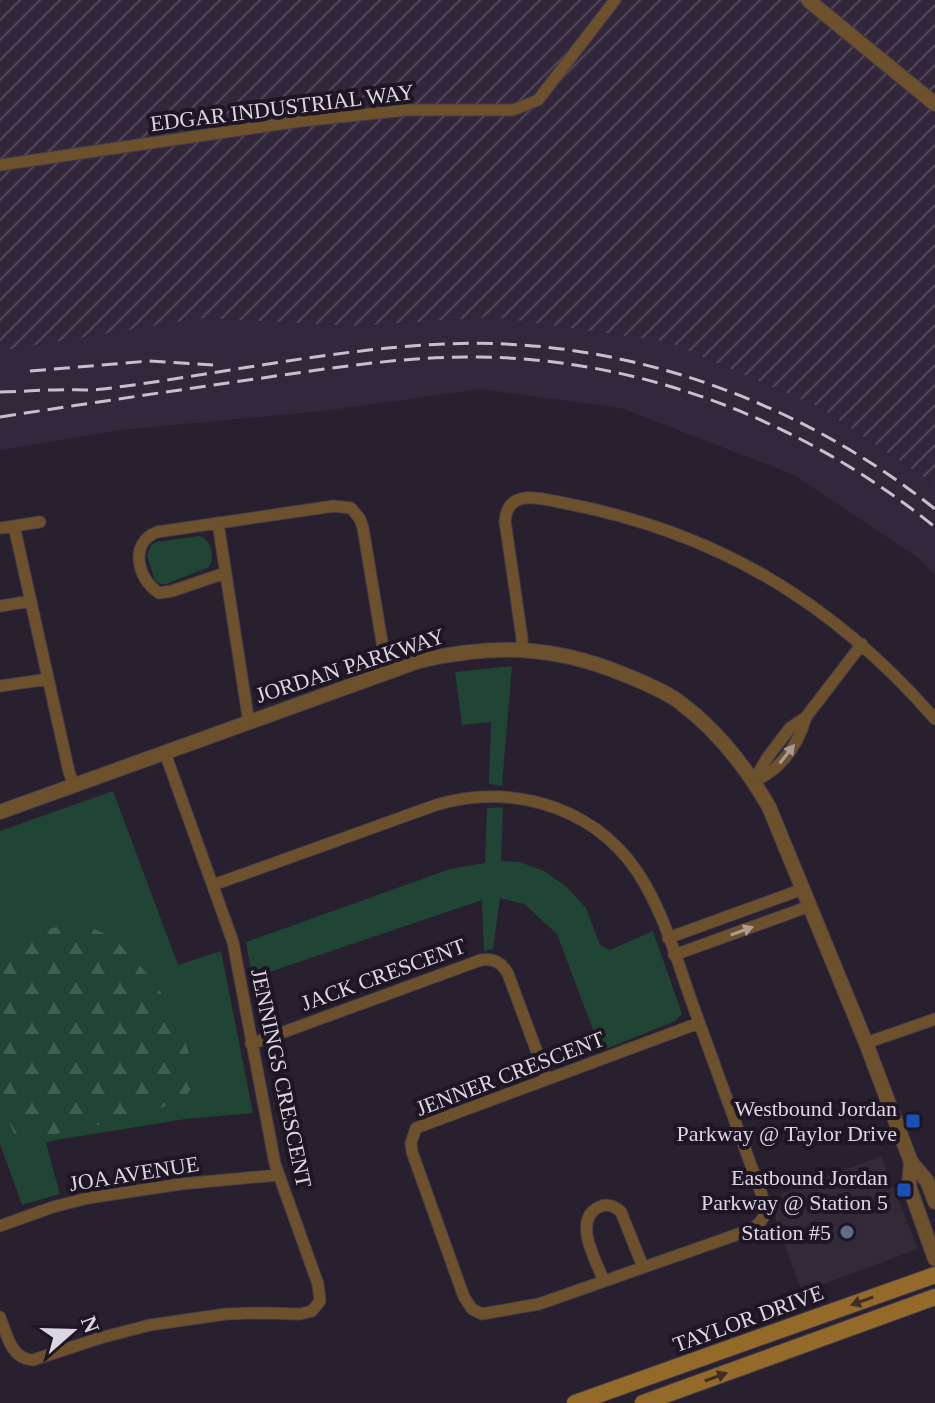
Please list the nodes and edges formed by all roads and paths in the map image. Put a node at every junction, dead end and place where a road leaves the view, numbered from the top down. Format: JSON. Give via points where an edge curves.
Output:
{"nodes":[{"id":1,"x":615,"y":0,"type":"edge"},
{"id":2,"x":808,"y":0,"type":"edge"},
{"id":3,"x":935,"y":104,"type":"edge"},
{"id":4,"x":0,"y":165,"type":"edge"},
{"id":5,"x":40,"y":522,"type":"dead end"},
{"id":6,"x":218,"y":523,"type":"junction"},
{"id":7,"x":14,"y":526,"type":"junction"},
{"id":8,"x":0,"y":528,"type":"edge"},
{"id":9,"x":225,"y":573,"type":"junction"},
{"id":10,"x":31,"y":601,"type":"junction"},
{"id":11,"x":0,"y":606,"type":"edge"},
{"id":12,"x":862,"y":644,"type":"junction"},
{"id":13,"x":522,"y":650,"type":"junction"},
{"id":14,"x":389,"y":672,"type":"junction"},
{"id":15,"x":48,"y":679,"type":"junction"},
{"id":16,"x":0,"y":686,"type":"edge"},
{"id":17,"x":935,"y":719,"type":"edge"},
{"id":18,"x":249,"y":723,"type":"junction"},
{"id":19,"x":165,"y":753,"type":"junction"},
{"id":20,"x":754,"y":781,"type":"junction"},
{"id":21,"x":74,"y":785,"type":"junction"},
{"id":22,"x":0,"y":812,"type":"edge"},
{"id":23,"x":213,"y":885,"type":"junction"},
{"id":24,"x":803,"y":889,"type":"junction"},
{"id":25,"x":810,"y":906,"type":"junction"},
{"id":26,"x":668,"y":938,"type":"junction"},
{"id":27,"x":674,"y":955,"type":"junction"},
{"id":28,"x":935,"y":1019,"type":"edge"},
{"id":29,"x":699,"y":1023,"type":"junction"},
{"id":30,"x":866,"y":1043,"type":"junction"},
{"id":31,"x":251,"y":1044,"type":"junction"},
{"id":32,"x":547,"y":1079,"type":"junction"},
{"id":33,"x":911,"y":1162,"type":"junction"},
{"id":34,"x":278,"y":1175,"type":"junction"},
{"id":35,"x":935,"y":1202,"type":"edge"},
{"id":36,"x":0,"y":1226,"type":"edge"},
{"id":37,"x":935,"y":1259,"type":"edge"},
{"id":38,"x":643,"y":1267,"type":"junction"},
{"id":39,"x":935,"y":1275,"type":"edge"},
{"id":40,"x":604,"y":1281,"type":"junction"},
{"id":41,"x":935,"y":1297,"type":"edge"},
{"id":42,"x":0,"y":1317,"type":"edge"},
{"id":43,"x":575,"y":1403,"type":"edge"},
{"id":44,"x":643,"y":1403,"type":"edge"}],
"edges":[{"from":1,"to":4,"type":"street","name":"EDGAR INDUSTRIAL WAY","via":[[538,100],[513,110],[407,110],[301,121]]},
{"from":2,"to":3,"type":"street"},
{"from":5,"to":7,"type":"street"},
{"from":6,"to":9,"type":"street"},
{"from":6,"to":9,"type":"street","via":[[152,534],[142,542],[139,557],[145,581],[159,593]]},
{"from":6,"to":14,"type":"street","via":[[334,506],[355,512],[363,528]]},
{"from":7,"to":8,"type":"street"},
{"from":7,"to":10,"type":"street"},
{"from":9,"to":18,"type":"street"},
{"from":10,"to":11,"type":"street"},
{"from":10,"to":15,"type":"street"},
{"from":12,"to":13,"type":"street","via":[[780,585],[699,542],[607,511],[530,497],[513,502],[505,521]]},
{"from":12,"to":17,"type":"street"},
{"from":12,"to":20,"type":"street","via":[[806,717],[800,738],[779,765]]},
{"from":13,"to":14,"type":"street","name":"JORDAN PARKWAY","via":[[457,652]]},
{"from":13,"to":20,"type":"street","name":"JORDAN PARKWAY","via":[[600,665],[655,687],[709,729]]},
{"from":14,"to":18,"type":"street","name":"JORDAN PARKWAY"},
{"from":15,"to":16,"type":"street"},
{"from":15,"to":21,"type":"street"},
{"from":18,"to":19,"type":"street","name":"JORDAN PARKWAY"},
{"from":19,"to":21,"type":"street","name":"JORDAN PARKWAY"},
{"from":19,"to":23,"type":"street","name":"JENNINGS CRESCENT"},
{"from":20,"to":24,"type":"street","name":"JORDAN PARKWAY"},
{"from":21,"to":22,"type":"street","name":"JORDAN PARKWAY"},
{"from":23,"to":26,"type":"street","name":"JENNER CRESCENT","via":[[450,801],[512,797],[567,812],[609,839],[646,885]]},
{"from":23,"to":31,"type":"street","name":"JENNINGS CRESCENT","via":[[233,942]]},
{"from":24,"to":25,"type":"street","name":"JORDAN PARKWAY"},
{"from":24,"to":26,"type":"street"},
{"from":27,"to":25,"type":"street","one_way":true},
{"from":25,"to":30,"type":"street","name":"JORDAN PARKWAY"},
{"from":26,"to":27,"type":"street","name":"JENNER CRESCENT"},
{"from":27,"to":29,"type":"street","name":"JENNER CRESCENT"},
{"from":28,"to":30,"type":"street"},
{"from":29,"to":32,"type":"street","name":"JENNER CRESCENT"},
{"from":29,"to":38,"type":"street","name":"JENNER CRESCENT","via":[[765,1214],[750,1230]]},
{"from":30,"to":33,"type":"street","name":"JORDAN PARKWAY"},
{"from":31,"to":32,"type":"street","name":"JACK CRESCENT","via":[[491,960],[508,974]]},
{"from":31,"to":34,"type":"street","name":"JENNINGS CRESCENT"},
{"from":32,"to":40,"type":"street","name":"JENNER CRESCENT","via":[[416,1128],[412,1152],[464,1297],[476,1311],[487,1314],[539,1304]]},
{"from":33,"to":35,"type":"street","name":"JORDAN PARKWAY"},
{"from":33,"to":37,"type":"street","name":"JORDAN PARKWAY","via":[[909,1186]]},
{"from":34,"to":36,"type":"street","name":"JOA AVENUE","via":[[88,1198]]},
{"from":34,"to":42,"type":"street","name":"JENNINGS CRESCENT","via":[[320,1292],[312,1311],[226,1314],[150,1325],[28,1361],[14,1351]]},
{"from":38,"to":40,"type":"street","name":"JENNER CRESCENT"},
{"from":38,"to":40,"type":"street","via":[[621,1212],[614,1206],[598,1207],[587,1219],[585,1232]]},
{"from":39,"to":43,"type":"main road","name":"TAYLOR DRIVE","one_way":true},
{"from":44,"to":41,"type":"main road","name":"TAYLOR DRIVE","one_way":true}]}
